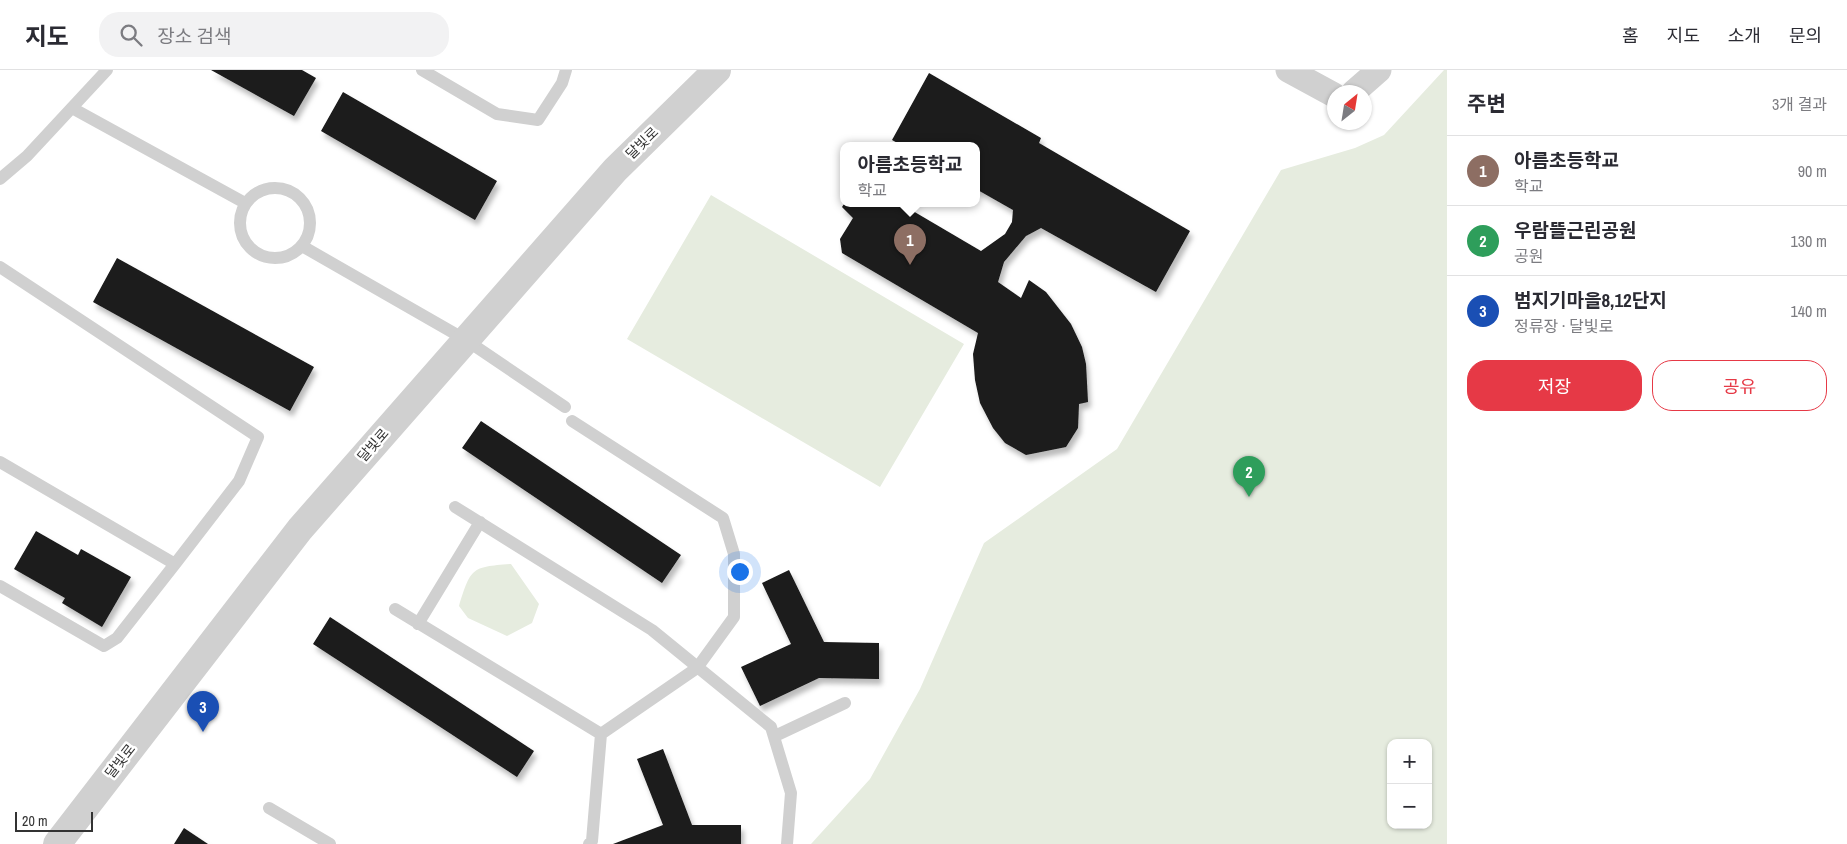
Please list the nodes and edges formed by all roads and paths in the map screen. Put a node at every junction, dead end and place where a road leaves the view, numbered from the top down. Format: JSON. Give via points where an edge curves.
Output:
{"nodes":[{"id":1,"x":107,"y":70,"type":"edge"},
{"id":2,"x":422,"y":70,"type":"edge"},
{"id":3,"x":566,"y":70,"type":"edge"},
{"id":4,"x":717,"y":70,"type":"edge"},
{"id":5,"x":1288,"y":70,"type":"edge"},
{"id":6,"x":1379,"y":70,"type":"edge"},
{"id":7,"x":1362,"y":85,"type":"edge"},
{"id":8,"x":1327,"y":91,"type":"edge"},
{"id":9,"x":72,"y":108,"type":"junction"},
{"id":10,"x":0,"y":179,"type":"edge"},
{"id":11,"x":245,"y":203,"type":"junction"},
{"id":12,"x":302,"y":246,"type":"junction"},
{"id":13,"x":0,"y":267,"type":"edge"},
{"id":14,"x":466,"y":340,"type":"junction"},
{"id":15,"x":565,"y":407,"type":"dead end"},
{"id":16,"x":572,"y":421,"type":"dead end"},
{"id":17,"x":0,"y":462,"type":"edge"},
{"id":18,"x":455,"y":507,"type":"dead end"},
{"id":19,"x":480,"y":522,"type":"junction"},
{"id":20,"x":175,"y":564,"type":"junction"},
{"id":21,"x":0,"y":586,"type":"edge"},
{"id":22,"x":396,"y":609,"type":"dead end"},
{"id":23,"x":418,"y":624,"type":"junction"},
{"id":24,"x":697,"y":668,"type":"junction"},
{"id":25,"x":845,"y":703,"type":"dead end"},
{"id":26,"x":601,"y":734,"type":"junction"},
{"id":27,"x":775,"y":736,"type":"junction"},
{"id":28,"x":269,"y":808,"type":"dead end"},
{"id":29,"x":57,"y":844,"type":"edge"},
{"id":30,"x":330,"y":844,"type":"edge"},
{"id":31,"x":589,"y":844,"type":"edge"},
{"id":32,"x":787,"y":844,"type":"edge"}],
"edges":[{"from":1,"to":9,"type":"lane"},
{"from":2,"to":3,"type":"lane","via":[[497,114],[538,120],[562,83]]},
{"from":4,"to":14,"type":"street","name":"달빛로","via":[[615,170]]},
{"from":5,"to":8,"type":"street"},
{"from":6,"to":7,"type":"street"},
{"from":9,"to":10,"type":"lane","via":[[27,156]]},
{"from":9,"to":11,"type":"lane"},
{"from":11,"to":12,"type":"lane","via":[[239,226],[246,242],[258,254],[281,257],[293,254]]},
{"from":11,"to":12,"type":"lane","via":[[252,195],[274,187],[286,188],[296,194],[304,202],[310,219],[308,236]]},
{"from":12,"to":14,"type":"lane"},
{"from":13,"to":20,"type":"lane","via":[[258,437],[239,481]]},
{"from":14,"to":15,"type":"lane"},
{"from":14,"to":29,"type":"street","name":"달빛로","via":[[300,529]]},
{"from":16,"to":24,"type":"lane","via":[[723,518],[734,554],[734,617]]},
{"from":17,"to":20,"type":"lane"},
{"from":18,"to":19,"type":"lane"},
{"from":19,"to":23,"type":"lane"},
{"from":19,"to":24,"type":"lane","via":[[652,630]]},
{"from":20,"to":21,"type":"lane","via":[[117,638],[104,646]]},
{"from":22,"to":23,"type":"lane"},
{"from":23,"to":26,"type":"lane"},
{"from":24,"to":26,"type":"lane"},
{"from":24,"to":27,"type":"lane","via":[[771,727]]},
{"from":25,"to":27,"type":"lane"},
{"from":26,"to":31,"type":"lane","via":[[592,841]]},
{"from":27,"to":32,"type":"lane","via":[[791,792]]},
{"from":28,"to":30,"type":"lane"}]}
